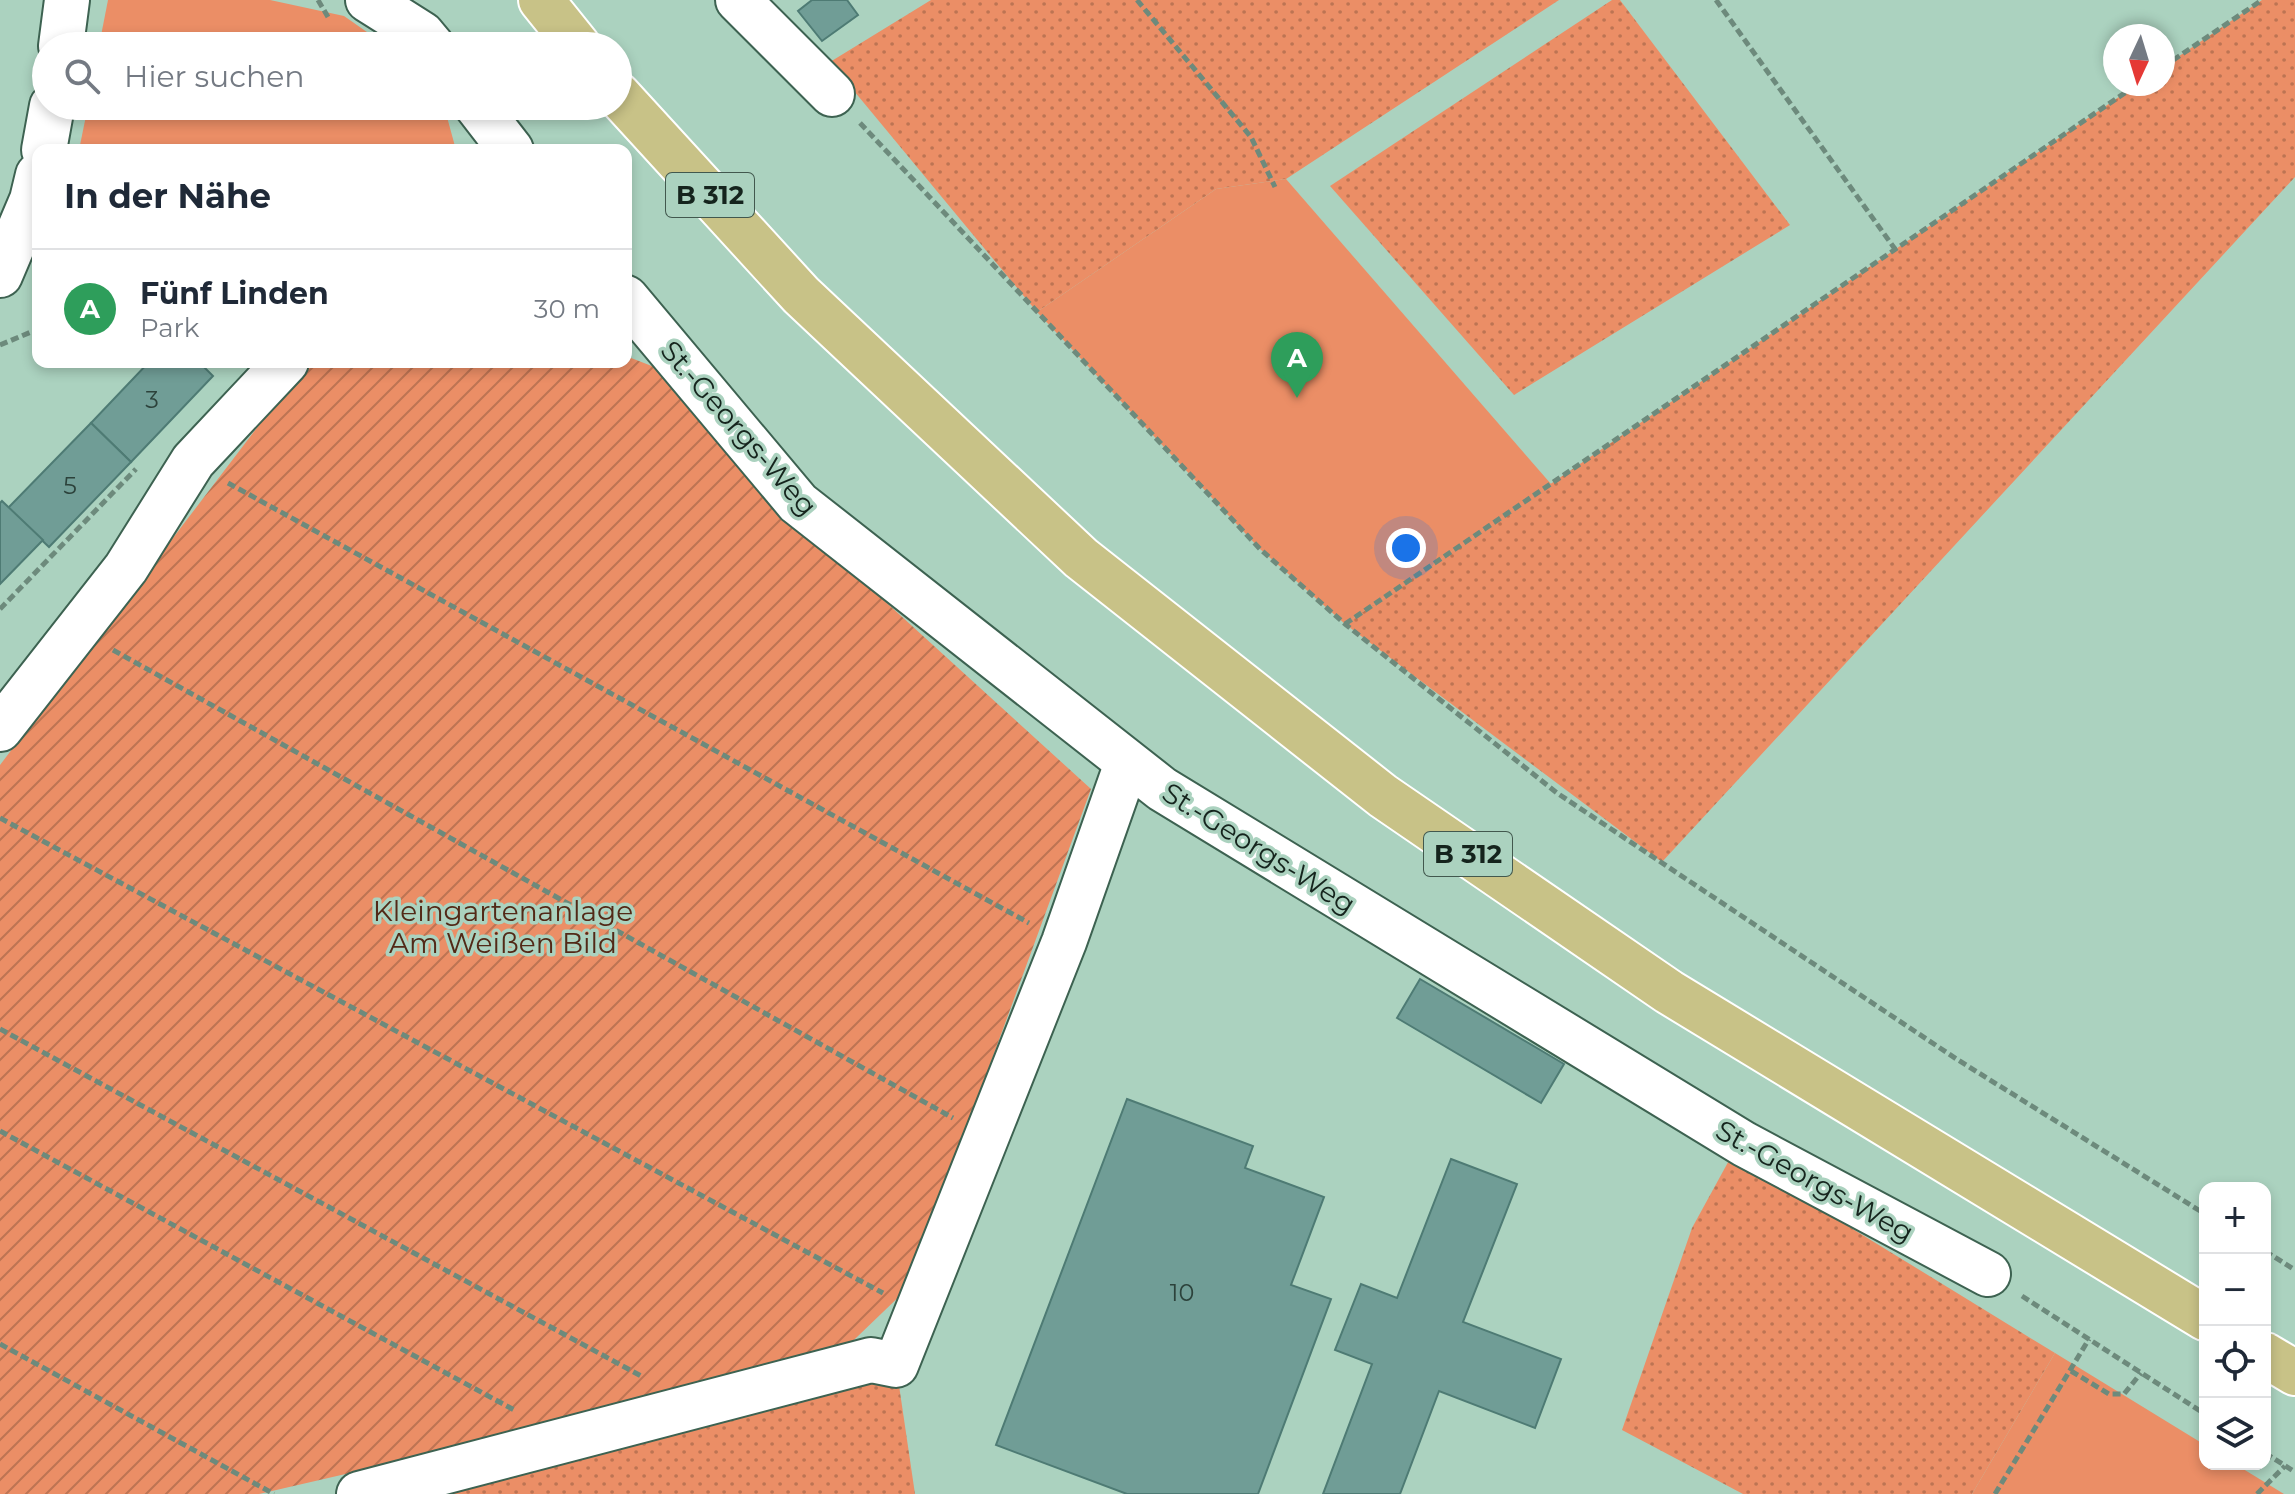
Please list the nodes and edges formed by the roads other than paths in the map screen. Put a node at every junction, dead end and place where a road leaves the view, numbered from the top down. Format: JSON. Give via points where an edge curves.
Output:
{"nodes":[{"id":1,"x":67,"y":0,"type":"edge"},
{"id":2,"x":368,"y":0,"type":"edge"},
{"id":3,"x":541,"y":0,"type":"edge"},
{"id":4,"x":738,"y":0,"type":"edge"},
{"id":5,"x":63,"y":32,"type":"edge"},
{"id":6,"x":419,"y":32,"type":"edge"},
{"id":7,"x":567,"y":32,"type":"edge"},
{"id":8,"x":832,"y":94,"type":"road end"},
{"id":9,"x":632,"y":110,"type":"edge"},
{"id":10,"x":49,"y":120,"type":"edge"},
{"id":11,"x":488,"y":120,"type":"edge"},
{"id":12,"x":45,"y":144,"type":"edge"},
{"id":13,"x":506,"y":144,"type":"edge"},
{"id":14,"x":32,"y":200,"type":"edge"},
{"id":15,"x":0,"y":275,"type":"edge"},
{"id":16,"x":632,"y":305,"type":"edge"},
{"id":17,"x":280,"y":368,"type":"edge"},
{"id":18,"x":0,"y":729,"type":"edge"},
{"id":19,"x":1127,"y":763,"type":"junction"},
{"id":20,"x":1988,"y":1274,"type":"road end"},
{"id":21,"x":2199,"y":1314,"type":"edge"},
{"id":22,"x":2271,"y":1359,"type":"edge"},
{"id":23,"x":2295,"y":1373,"type":"edge"},
{"id":24,"x":359,"y":1494,"type":"edge"}],
"edges":[{"from":1,"to":5,"type":"street"},
{"from":2,"to":6,"type":"street"},
{"from":3,"to":7,"type":"main road"},
{"from":4,"to":8,"type":"street"},
{"from":9,"to":21,"type":"main road","number":"B 312","via":[[801,295],[1081,558],[1383,796],[1669,992]]},
{"from":10,"to":12,"type":"street"},
{"from":11,"to":13,"type":"street"},
{"from":14,"to":15,"type":"street"},
{"from":16,"to":19,"type":"street","name":"St.-Georgs-Weg","via":[[798,503]]},
{"from":17,"to":18,"type":"street","via":[[193,461],[126,568]]},
{"from":19,"to":20,"type":"street","name":"St.-Georgs-Weg","via":[[1744,1144]]},
{"from":19,"to":24,"type":"street","via":[[1064,942],[896,1365],[871,1360]]},
{"from":22,"to":23,"type":"main road"}]}
